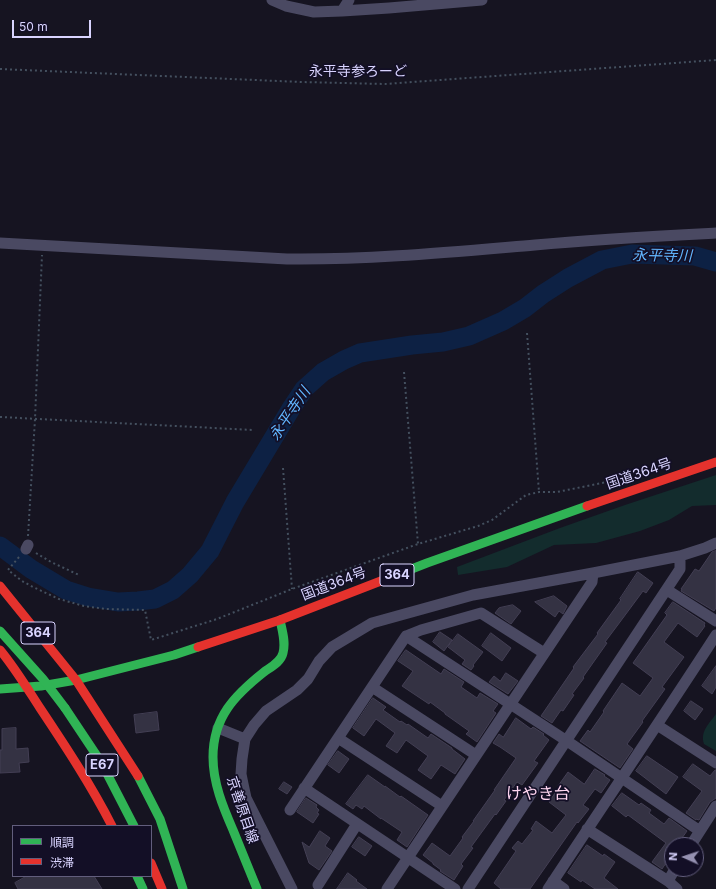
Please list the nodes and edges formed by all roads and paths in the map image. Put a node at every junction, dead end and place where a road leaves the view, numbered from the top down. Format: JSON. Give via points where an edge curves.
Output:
{"nodes":[{"id":1,"x":272,"y":0,"type":"edge"},
{"id":2,"x":350,"y":0,"type":"edge"},
{"id":3,"x":482,"y":0,"type":"edge"},
{"id":4,"x":342,"y":11,"type":"junction"},
{"id":5,"x":716,"y":60,"type":"edge"},
{"id":6,"x":0,"y":69,"type":"edge"},
{"id":7,"x":716,"y":232,"type":"edge"},
{"id":8,"x":0,"y":244,"type":"edge"},
{"id":9,"x":42,"y":246,"type":"junction"},
{"id":10,"x":527,"y":333,"type":"dead end"},
{"id":11,"x":404,"y":372,"type":"dead end"},
{"id":12,"x":0,"y":417,"type":"edge"},
{"id":13,"x":35,"y":419,"type":"junction"},
{"id":14,"x":253,"y":430,"type":"dead end"},
{"id":15,"x":716,"y":462,"type":"edge"},
{"id":16,"x":283,"y":468,"type":"dead end"},
{"id":17,"x":618,"y":480,"type":"dead end"},
{"id":18,"x":540,"y":492,"type":"junction"},
{"id":19,"x":716,"y":543,"type":"edge"},
{"id":20,"x":418,"y":544,"type":"junction"},
{"id":21,"x":680,"y":556,"type":"junction"},
{"id":22,"x":12,"y":566,"type":"dead end"},
{"id":23,"x":593,"y":573,"type":"junction"},
{"id":24,"x":79,"y":575,"type":"dead end"},
{"id":25,"x":0,"y":586,"type":"edge"},
{"id":26,"x":292,"y":589,"type":"junction"},
{"id":27,"x":666,"y":590,"type":"junction"},
{"id":28,"x":280,"y":620,"type":"junction"},
{"id":29,"x":716,"y":621,"type":"edge"},
{"id":30,"x":0,"y":631,"type":"edge"},
{"id":31,"x":716,"y":635,"type":"edge"},
{"id":32,"x":406,"y":636,"type":"junction"},
{"id":33,"x":0,"y":650,"type":"edge"},
{"id":34,"x":544,"y":653,"type":"junction"},
{"id":35,"x":76,"y":680,"type":"junction"},
{"id":36,"x":372,"y":687,"type":"junction"},
{"id":37,"x":26,"y":688,"type":"junction"},
{"id":38,"x":0,"y":689,"type":"edge"},
{"id":39,"x":510,"y":704,"type":"junction"},
{"id":40,"x":657,"y":725,"type":"junction"},
{"id":41,"x":218,"y":728,"type":"junction"},
{"id":42,"x":338,"y":738,"type":"junction"},
{"id":43,"x":245,"y":740,"type":"junction"},
{"id":44,"x":567,"y":741,"type":"junction"},
{"id":45,"x":476,"y":755,"type":"junction"},
{"id":46,"x":716,"y":763,"type":"edge"},
{"id":47,"x":621,"y":778,"type":"junction"},
{"id":48,"x":304,"y":788,"type":"junction"},
{"id":49,"x":442,"y":806,"type":"junction"},
{"id":50,"x":716,"y":806,"type":"edge"},
{"id":51,"x":290,"y":810,"type":"dead end"},
{"id":52,"x":357,"y":824,"type":"junction"},
{"id":53,"x":111,"y":825,"type":"edge"},
{"id":54,"x":133,"y":825,"type":"edge"},
{"id":55,"x":588,"y":829,"type":"junction"},
{"id":56,"x":700,"y":831,"type":"junction"},
{"id":57,"x":696,"y":837,"type":"edge"},
{"id":58,"x":408,"y":857,"type":"junction"},
{"id":59,"x":152,"y":865,"type":"edge"},
{"id":60,"x":137,"y":877,"type":"edge"},
{"id":61,"x":670,"y":877,"type":"edge"},
{"id":62,"x":668,"y":881,"type":"junction"},
{"id":63,"x":318,"y":885,"type":"dead end"},
{"id":64,"x":551,"y":885,"type":"edge"},
{"id":65,"x":143,"y":889,"type":"edge"},
{"id":66,"x":162,"y":889,"type":"edge"},
{"id":67,"x":183,"y":889,"type":"edge"},
{"id":68,"x":257,"y":889,"type":"edge"},
{"id":69,"x":292,"y":889,"type":"edge"},
{"id":70,"x":387,"y":889,"type":"edge"},
{"id":71,"x":455,"y":889,"type":"edge"},
{"id":72,"x":468,"y":889,"type":"edge"},
{"id":73,"x":564,"y":889,"type":"edge"},
{"id":74,"x":677,"y":889,"type":"edge"}],
"edges":[{"from":1,"to":4,"type":"street","via":[[314,12]]},
{"from":2,"to":4,"type":"street"},
{"from":3,"to":4,"type":"street"},
{"from":5,"to":6,"type":"path","name":"永平寺参ろーど","via":[[385,84]]},
{"from":7,"to":9,"type":"street","via":[[609,238],[402,256],[322,259]]},
{"from":8,"to":9,"type":"street"},
{"from":9,"to":13,"type":"path"},
{"from":10,"to":18,"type":"path"},
{"from":11,"to":20,"type":"path"},
{"from":12,"to":13,"type":"path"},
{"from":13,"to":14,"type":"path"},
{"from":13,"to":24,"type":"path","via":[[27,547]]},
{"from":15,"to":28,"type":"main road","name":"国道364号","number":"364","via":[[427,563]]},
{"from":16,"to":26,"type":"path"},
{"from":17,"to":18,"type":"path","via":[[557,492]]},
{"from":18,"to":20,"type":"path","via":[[526,495],[492,520],[478,526]]},
{"from":19,"to":21,"type":"street"},
{"from":20,"to":26,"type":"path"},
{"from":21,"to":23,"type":"street"},
{"from":21,"to":27,"type":"street","via":[[680,569]]},
{"from":22,"to":26,"type":"path","via":[[8,570],[22,581],[59,599],[105,609],[145,610],[151,640],[217,619]]},
{"from":23,"to":34,"type":"street","via":[[592,582]]},
{"from":23,"to":43,"type":"street","via":[[474,595],[372,622],[332,646],[297,690],[266,710]]},
{"from":25,"to":35,"type":"main road","number":"364"},
{"from":27,"to":29,"type":"street"},
{"from":27,"to":44,"type":"street"},
{"from":28,"to":35,"type":"main road","name":"国道364号","number":"364","via":[[174,655]]},
{"from":28,"to":41,"type":"main road","name":"京善原目線","via":[[284,647],[282,656],[238,694]]},
{"from":30,"to":54,"type":"main road","number":"E67","bridge":true,"via":[[65,708],[100,762]]},
{"from":31,"to":40,"type":"street"},
{"from":32,"to":34,"type":"street","via":[[481,613]]},
{"from":32,"to":36,"type":"street"},
{"from":32,"to":39,"type":"street"},
{"from":33,"to":37,"type":"main road","number":"364"},
{"from":34,"to":39,"type":"street"},
{"from":35,"to":37,"type":"main road","name":"国道364号","number":"364"},
{"from":35,"to":67,"type":"main road","via":[[148,796],[160,820]]},
{"from":36,"to":42,"type":"street"},
{"from":36,"to":45,"type":"street"},
{"from":37,"to":38,"type":"main road","name":"国道364号","number":"364"},
{"from":37,"to":53,"type":"main road","via":[[91,787]]},
{"from":39,"to":44,"type":"street"},
{"from":39,"to":45,"type":"street"},
{"from":40,"to":46,"type":"street"},
{"from":40,"to":47,"type":"street"},
{"from":41,"to":43,"type":"street"},
{"from":41,"to":68,"type":"main road","name":"京善原目線","via":[[214,746],[214,774]]},
{"from":42,"to":48,"type":"street"},
{"from":42,"to":49,"type":"street"},
{"from":43,"to":69,"type":"street","via":[[242,774],[246,798]]},
{"from":44,"to":47,"type":"street"},
{"from":44,"to":72,"type":"street"},
{"from":45,"to":49,"type":"street"},
{"from":47,"to":55,"type":"street"},
{"from":47,"to":56,"type":"street"},
{"from":48,"to":51,"type":"street"},
{"from":48,"to":52,"type":"street"},
{"from":49,"to":58,"type":"street"},
{"from":50,"to":56,"type":"street"},
{"from":52,"to":58,"type":"street"},
{"from":52,"to":63,"type":"street"},
{"from":55,"to":62,"type":"street"},
{"from":55,"to":64,"type":"street"},
{"from":56,"to":57,"type":"street"},
{"from":58,"to":70,"type":"street"},
{"from":58,"to":71,"type":"street"},
{"from":59,"to":66,"type":"main road"},
{"from":60,"to":65,"type":"main road"},
{"from":61,"to":62,"type":"street"},
{"from":62,"to":74,"type":"street"},
{"from":64,"to":73,"type":"street"}]}
